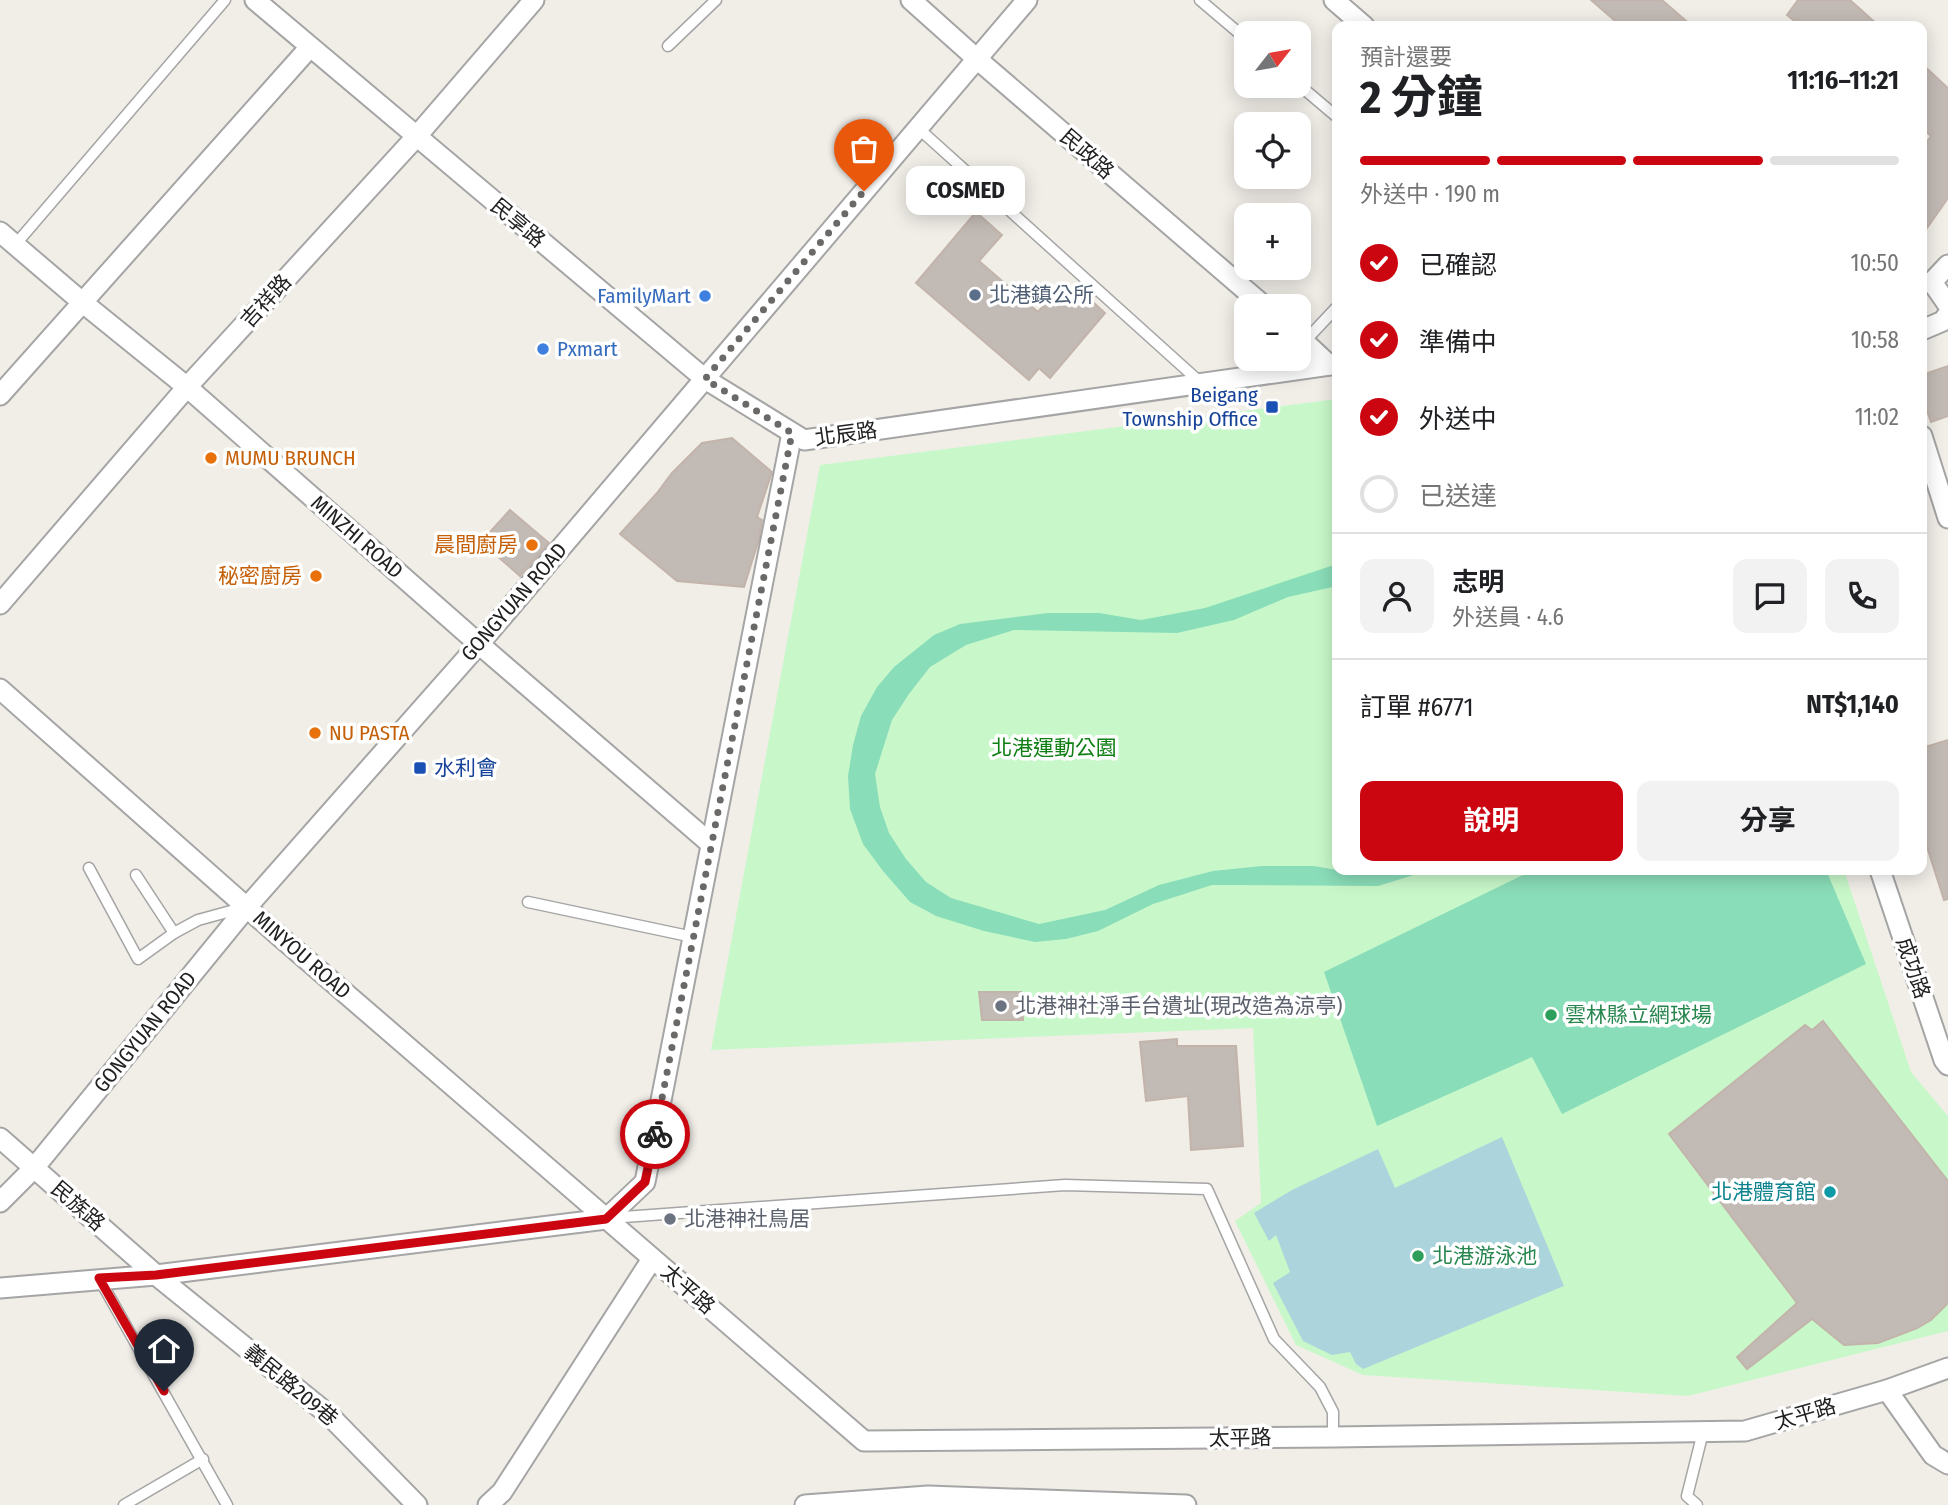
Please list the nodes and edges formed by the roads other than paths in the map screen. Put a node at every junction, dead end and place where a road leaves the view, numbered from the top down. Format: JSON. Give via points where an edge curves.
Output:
{"nodes":[{"id":1,"x":225,"y":0,"type":"edge"},
{"id":2,"x":255,"y":0,"type":"edge"},
{"id":3,"x":534,"y":0,"type":"edge"},
{"id":4,"x":716,"y":0,"type":"edge"},
{"id":5,"x":911,"y":0,"type":"edge"},
{"id":6,"x":1027,"y":0,"type":"edge"},
{"id":7,"x":1200,"y":0,"type":"edge"},
{"id":8,"x":1334,"y":0,"type":"edge"},
{"id":9,"x":1358,"y":21,"type":"edge"},
{"id":10,"x":1234,"y":29,"type":"edge"},
{"id":11,"x":668,"y":46,"type":"dead end"},
{"id":12,"x":310,"y":47,"type":"junction"},
{"id":13,"x":977,"y":59,"type":"junction"},
{"id":14,"x":1311,"y":95,"type":"edge"},
{"id":15,"x":1332,"y":113,"type":"edge"},
{"id":16,"x":918,"y":128,"type":"junction"},
{"id":17,"x":416,"y":137,"type":"junction"},
{"id":18,"x":7,"y":238,"type":"edge"},
{"id":19,"x":1948,"y":265,"type":"edge"},
{"id":20,"x":1927,"y":283,"type":"edge"},
{"id":21,"x":1250,"y":294,"type":"edge"},
{"id":22,"x":82,"y":302,"type":"junction"},
{"id":23,"x":1948,"y":305,"type":"edge"},
{"id":24,"x":1332,"y":312,"type":"edge"},
{"id":25,"x":1948,"y":314,"type":"edge"},
{"id":26,"x":1927,"y":328,"type":"edge"},
{"id":27,"x":1311,"y":331,"type":"edge"},
{"id":28,"x":1311,"y":347,"type":"edge"},
{"id":29,"x":1332,"y":364,"type":"edge"},
{"id":30,"x":1332,"y":365,"type":"edge"},
{"id":31,"x":705,"y":379,"type":"junction"},
{"id":32,"x":1202,"y":383,"type":"junction"},
{"id":33,"x":187,"y":387,"type":"junction"},
{"id":34,"x":0,"y":395,"type":"edge"},
{"id":35,"x":792,"y":433,"type":"junction"},
{"id":36,"x":1927,"y":452,"type":"edge"},
{"id":37,"x":1948,"y":518,"type":"edge"},
{"id":38,"x":0,"y":604,"type":"edge"},
{"id":39,"x":478,"y":644,"type":"junction"},
{"id":40,"x":0,"y":689,"type":"edge"},
{"id":41,"x":711,"y":844,"type":"junction"},
{"id":42,"x":89,"y":868,"type":"dead end"},
{"id":43,"x":136,"y":875,"type":"dead end"},
{"id":44,"x":1882,"y":875,"type":"edge"},
{"id":45,"x":528,"y":902,"type":"dead end"},
{"id":46,"x":247,"y":907,"type":"junction"},
{"id":47,"x":174,"y":933,"type":"junction"},
{"id":48,"x":693,"y":937,"type":"junction"},
{"id":49,"x":1947,"y":1061,"type":"edge"},
{"id":50,"x":0,"y":1138,"type":"edge"},
{"id":51,"x":34,"y":1168,"type":"junction"},
{"id":52,"x":0,"y":1202,"type":"edge"},
{"id":53,"x":606,"y":1219,"type":"junction"},
{"id":54,"x":652,"y":1259,"type":"junction"},
{"id":55,"x":156,"y":1275,"type":"junction"},
{"id":56,"x":99,"y":1278,"type":"junction"},
{"id":57,"x":0,"y":1288,"type":"edge"},
{"id":58,"x":1948,"y":1368,"type":"edge"},
{"id":59,"x":1888,"y":1390,"type":"junction"},
{"id":60,"x":1703,"y":1432,"type":"junction"},
{"id":61,"x":1333,"y":1437,"type":"junction"},
{"id":62,"x":203,"y":1459,"type":"junction"},
{"id":63,"x":1948,"y":1464,"type":"edge"},
{"id":64,"x":124,"y":1505,"type":"edge"},
{"id":65,"x":227,"y":1505,"type":"edge"},
{"id":66,"x":417,"y":1505,"type":"edge"},
{"id":67,"x":488,"y":1505,"type":"edge"},
{"id":68,"x":805,"y":1505,"type":"edge"},
{"id":69,"x":1186,"y":1505,"type":"edge"},
{"id":70,"x":1697,"y":1505,"type":"edge"}],
"edges":[{"from":1,"to":18,"type":"lane"},
{"from":2,"to":12,"type":"street","name":"民享路"},
{"from":3,"to":17,"type":"street","name":"吉祥路"},
{"from":4,"to":11,"type":"lane"},
{"from":5,"to":13,"type":"street","name":"民政路"},
{"from":6,"to":13,"type":"street","name":"GONGYUAN ROAD"},
{"from":7,"to":10,"type":"lane"},
{"from":8,"to":9,"type":"street"},
{"from":12,"to":17,"type":"street","name":"民享路"},
{"from":12,"to":22,"type":"street"},
{"from":13,"to":16,"type":"street","name":"GONGYUAN ROAD"},
{"from":13,"to":21,"type":"street","name":"民政路"},
{"from":14,"to":15,"type":"lane"},
{"from":16,"to":31,"type":"street","name":"GONGYUAN ROAD"},
{"from":16,"to":32,"type":"lane"},
{"from":17,"to":31,"type":"street","name":"民享路"},
{"from":17,"to":33,"type":"street","name":"吉祥路"},
{"from":18,"to":22,"type":"street","name":"MINZHI ROAD"},
{"from":19,"to":20,"type":"street"},
{"from":20,"to":23,"type":"street"},
{"from":22,"to":33,"type":"street","name":"MINZHI ROAD"},
{"from":22,"to":34,"type":"street"},
{"from":24,"to":27,"type":"lane"},
{"from":25,"to":26,"type":"street"},
{"from":28,"to":29,"type":"street"},
{"from":30,"to":32,"type":"street","name":"北辰路"},
{"from":31,"to":35,"type":"street","name":"民享路"},
{"from":31,"to":39,"type":"street","name":"GONGYUAN ROAD"},
{"from":32,"to":35,"type":"street","name":"北辰路","via":[[804,440]]},
{"from":33,"to":38,"type":"street","name":"吉祥路"},
{"from":33,"to":39,"type":"street","name":"MINZHI ROAD"},
{"from":35,"to":41,"type":"street","name":"北辰路"},
{"from":36,"to":37,"type":"street"},
{"from":39,"to":41,"type":"street","name":"MINZHI ROAD"},
{"from":39,"to":46,"type":"street","name":"GONGYUAN ROAD"},
{"from":40,"to":46,"type":"street","name":"MINYOU ROAD"},
{"from":41,"to":48,"type":"street","name":"北辰路"},
{"from":42,"to":47,"type":"lane","via":[[138,959]]},
{"from":43,"to":47,"type":"lane"},
{"from":44,"to":49,"type":"street","name":"成功路"},
{"from":45,"to":48,"type":"lane"},
{"from":46,"to":47,"type":"lane","via":[[198,919]]},
{"from":46,"to":51,"type":"street","name":"GONGYUAN ROAD"},
{"from":46,"to":53,"type":"street","name":"MINYOU ROAD"},
{"from":48,"to":53,"type":"street","name":"北辰路","via":[[645,1182]]},
{"from":50,"to":51,"type":"street","name":"民族路"},
{"from":51,"to":52,"type":"street","name":"GONGYUAN ROAD"},
{"from":51,"to":55,"type":"street","name":"民族路"},
{"from":53,"to":54,"type":"street","name":"太平路"},
{"from":53,"to":55,"type":"street"},
{"from":53,"to":61,"type":"lane","via":[[1065,1185],[1207,1189],[1274,1339],[1320,1387],[1333,1412]]},
{"from":54,"to":61,"type":"street","name":"太平路","via":[[864,1441]]},
{"from":54,"to":67,"type":"street","via":[[502,1492]]},
{"from":55,"to":56,"type":"street"},
{"from":55,"to":66,"type":"street","name":"義民路209巷","via":[[329,1415]]},
{"from":56,"to":57,"type":"street"},
{"from":56,"to":62,"type":"lane"},
{"from":58,"to":59,"type":"street","name":"太平路"},
{"from":59,"to":60,"type":"street","name":"太平路","via":[[1745,1431]]},
{"from":59,"to":63,"type":"street","via":[[1933,1455]]},
{"from":60,"to":61,"type":"street","name":"太平路"},
{"from":60,"to":70,"type":"lane","via":[[1687,1496]]},
{"from":62,"to":64,"type":"lane"},
{"from":62,"to":65,"type":"lane"},
{"from":68,"to":69,"type":"street","via":[[928,1496]]}]}
